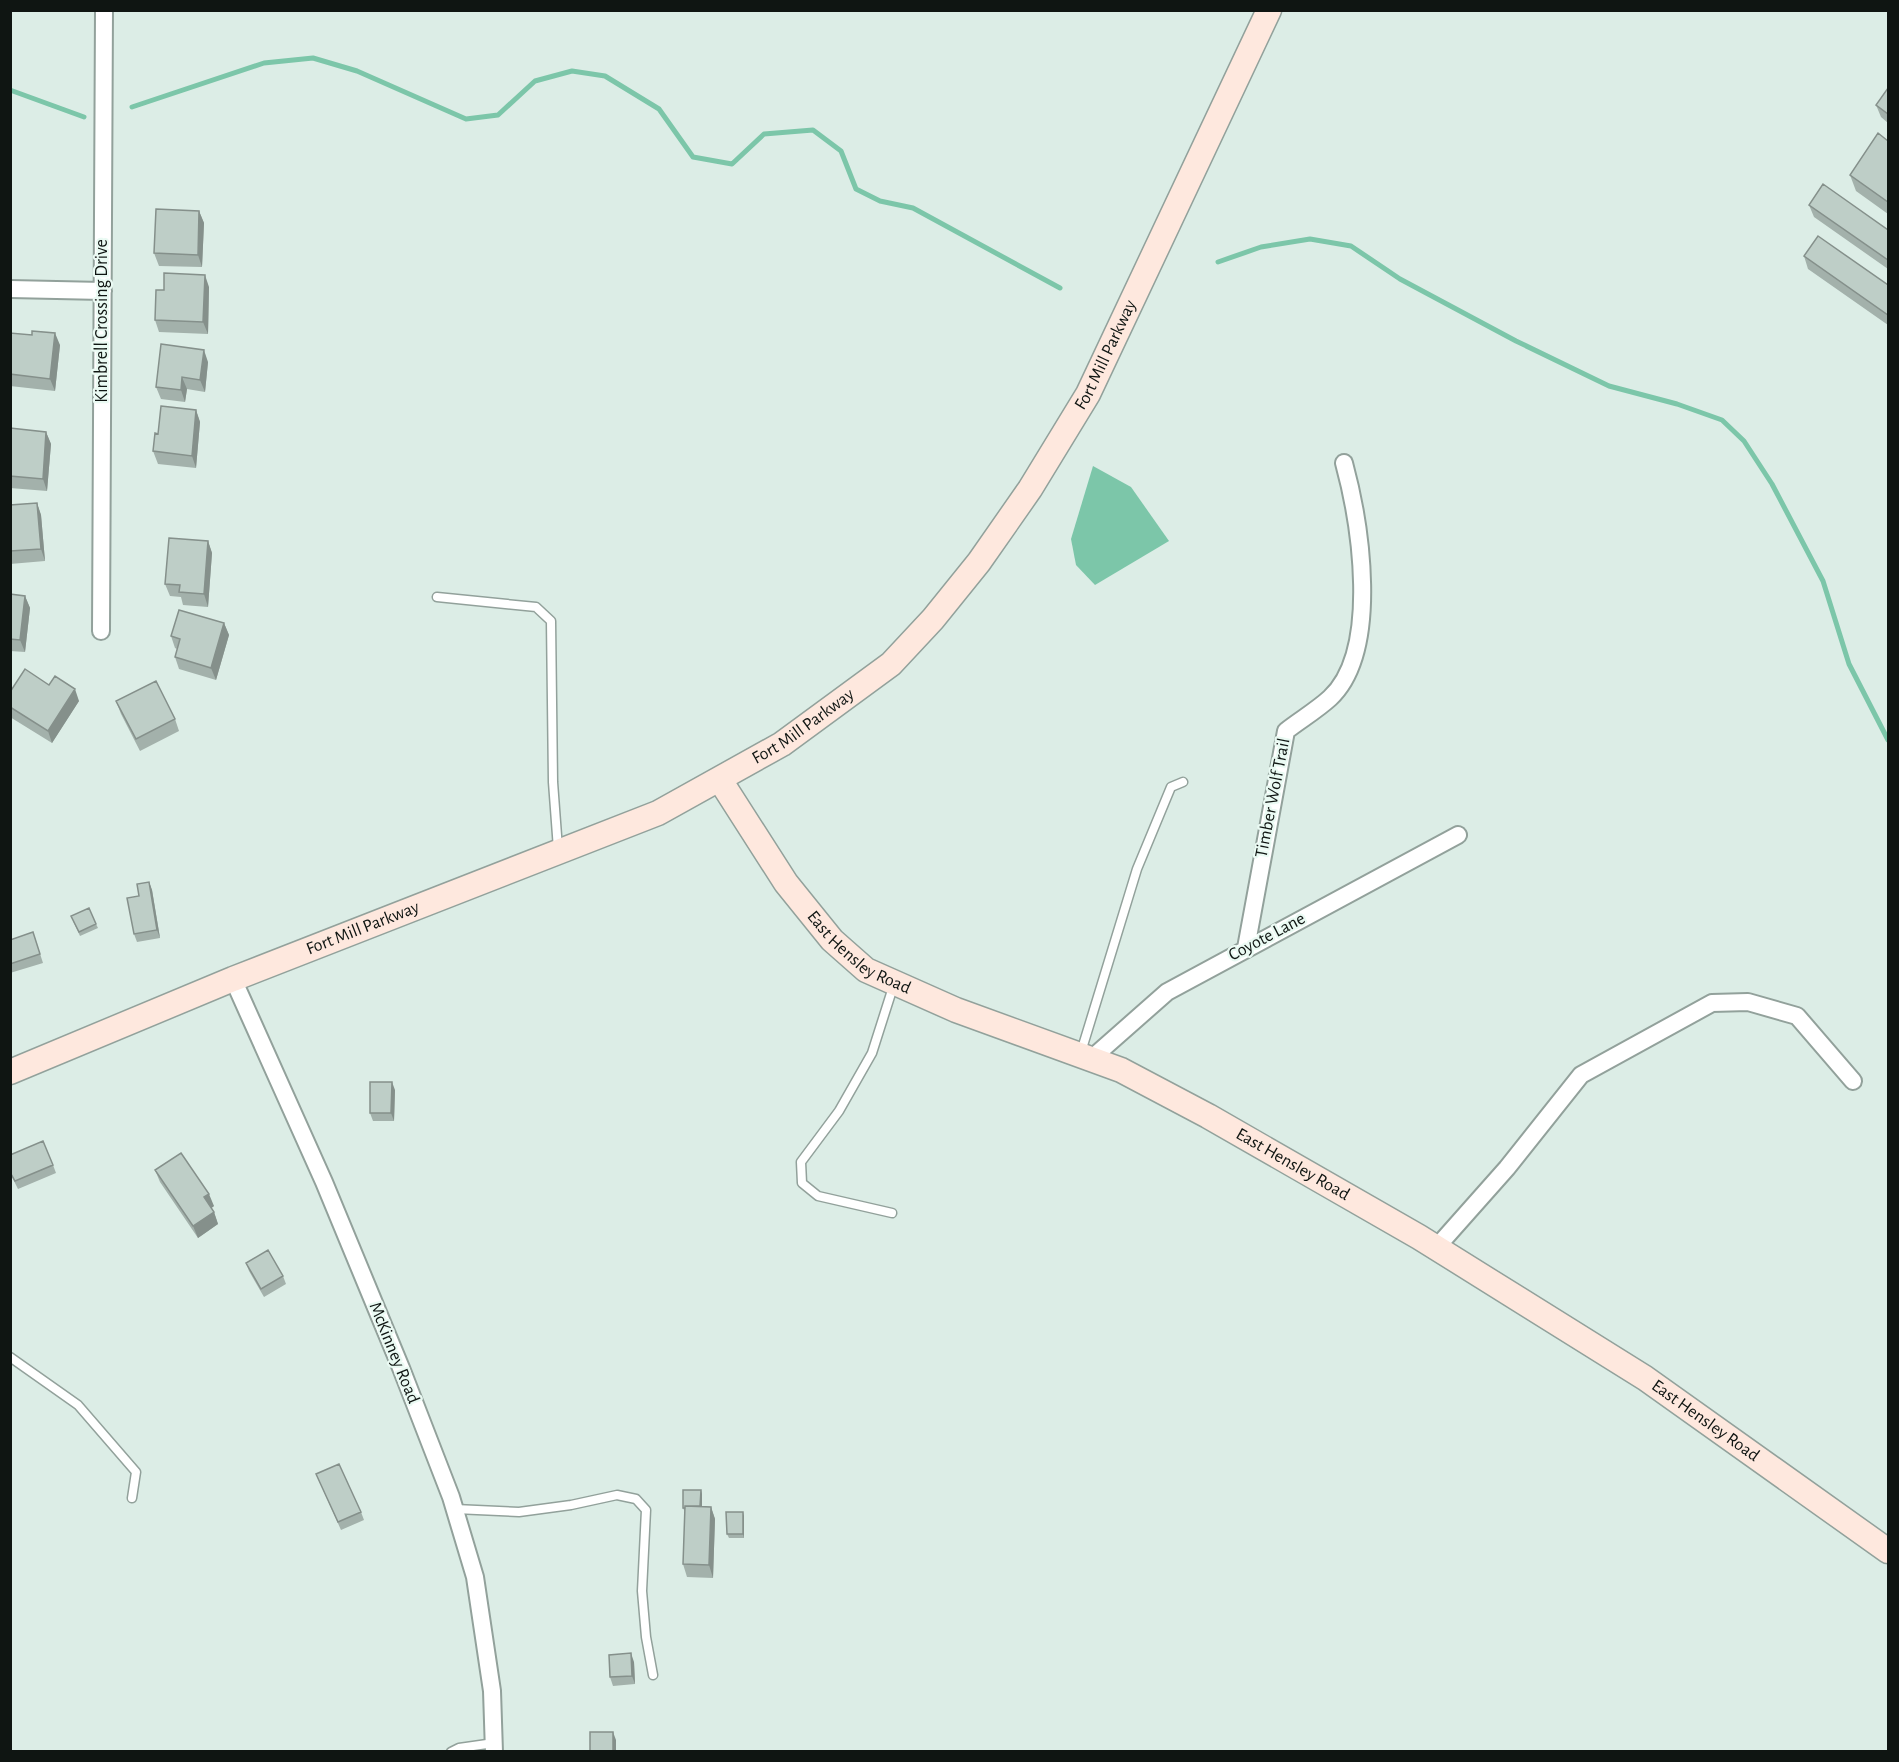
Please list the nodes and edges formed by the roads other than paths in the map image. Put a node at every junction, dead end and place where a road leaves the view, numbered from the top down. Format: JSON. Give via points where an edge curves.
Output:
{"nodes":[{"id":1,"x":104,"y":10,"type":"edge"},
{"id":2,"x":1269,"y":10,"type":"edge"},
{"id":3,"x":10,"y":290,"type":"edge"},
{"id":4,"x":103,"y":291,"type":"junction"},
{"id":5,"x":1344,"y":463,"type":"dead end"},
{"id":6,"x":437,"y":597,"type":"dead end"},
{"id":7,"x":101,"y":631,"type":"dead end"},
{"id":8,"x":720,"y":780,"type":"junction"},
{"id":9,"x":1183,"y":782,"type":"dead end"},
{"id":10,"x":1458,"y":835,"type":"dead end"},
{"id":11,"x":558,"y":852,"type":"junction"},
{"id":12,"x":1246,"y":948,"type":"junction"},
{"id":13,"x":233,"y":979,"type":"junction"},
{"id":14,"x":894,"y":983,"type":"junction"},
{"id":15,"x":1085,"y":1057,"type":"junction"},
{"id":16,"x":10,"y":1072,"type":"edge"},
{"id":17,"x":1853,"y":1081,"type":"dead end"},
{"id":18,"x":892,"y":1213,"type":"dead end"},
{"id":19,"x":1436,"y":1248,"type":"junction"},
{"id":20,"x":10,"y":1357,"type":"edge"},
{"id":21,"x":132,"y":1498,"type":"dead end"},
{"id":22,"x":454,"y":1509,"type":"junction"},
{"id":23,"x":1888,"y":1551,"type":"edge"},
{"id":24,"x":653,"y":1676,"type":"dead end"},
{"id":25,"x":494,"y":1748,"type":"edge"},
{"id":26,"x":451,"y":1752,"type":"edge"}],
"edges":[{"from":1,"to":4,"type":"street","name":"Kimbrell Crossing Drive"},
{"from":2,"to":8,"type":"main road","name":"Fort Mill Parkway","via":[[1088,394],[1030,489],[979,562],[891,664],[782,744]]},
{"from":3,"to":4,"type":"street"},
{"from":4,"to":7,"type":"street","name":"Kimbrell Crossing Drive"},
{"from":5,"to":12,"type":"street","name":"Timber Wolf Trail","via":[[1354,499],[1360,550],[1363,603],[1358,642],[1346,675],[1331,697],[1286,731]]},
{"from":6,"to":11,"type":"lane","via":[[536,607],[551,621]]},
{"from":8,"to":11,"type":"main road","name":"Fort Mill Parkway","via":[[658,813]]},
{"from":8,"to":14,"type":"main road","name":"East Hensley Road","via":[[786,883],[832,940],[866,970]]},
{"from":9,"to":15,"type":"lane","via":[[1171,788],[1137,869]]},
{"from":10,"to":12,"type":"street","name":"Coyote Lane"},
{"from":11,"to":13,"type":"main road","name":"Fort Mill Parkway"},
{"from":12,"to":15,"type":"street","name":"Coyote Lane","via":[[1167,992]]},
{"from":13,"to":16,"type":"main road","name":"Fort Mill Parkway"},
{"from":13,"to":22,"type":"street","name":"McKinney Road","via":[[324,1182]]},
{"from":14,"to":15,"type":"main road","name":"East Hensley Road"},
{"from":14,"to":18,"type":"lane","via":[[872,1053],[839,1111],[801,1162],[802,1183],[818,1196]]},
{"from":15,"to":19,"type":"main road","name":"East Hensley Road","via":[[1121,1070],[1208,1116]]},
{"from":17,"to":19,"type":"street","via":[[1797,1016],[1748,1002],[1712,1003],[1581,1075],[1507,1168]]},
{"from":19,"to":23,"type":"main road","name":"East Hensley Road","via":[[1645,1378]]},
{"from":20,"to":21,"type":"lane","via":[[78,1405],[136,1472]]},
{"from":22,"to":24,"type":"lane","via":[[519,1512],[617,1495],[636,1499],[646,1510],[642,1591]]},
{"from":22,"to":25,"type":"street","name":"McKinney Road","via":[[475,1577],[492,1691]]},
{"from":25,"to":26,"type":"lane"}]}
